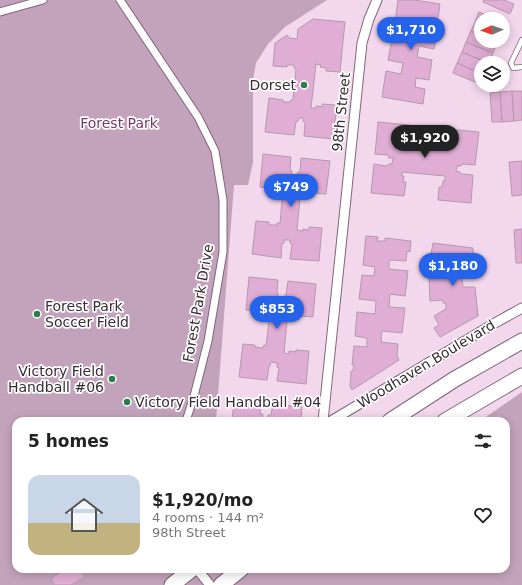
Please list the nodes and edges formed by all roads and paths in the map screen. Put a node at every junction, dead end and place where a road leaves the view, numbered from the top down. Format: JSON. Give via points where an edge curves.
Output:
{"nodes":[{"id":1,"x":43,"y":0,"type":"edge"},
{"id":2,"x":120,"y":0,"type":"edge"},
{"id":3,"x":377,"y":0,"type":"edge"},
{"id":4,"x":0,"y":12,"type":"edge"},
{"id":5,"x":522,"y":40,"type":"edge"},
{"id":6,"x":522,"y":67,"type":"edge"},
{"id":7,"x":522,"y":308,"type":"edge"},
{"id":8,"x":522,"y":341,"type":"edge"},
{"id":9,"x":522,"y":376,"type":"edge"},
{"id":10,"x":187,"y":417,"type":"edge"},
{"id":11,"x":323,"y":417,"type":"edge"},
{"id":12,"x":338,"y":417,"type":"edge"},
{"id":13,"x":396,"y":417,"type":"edge"},
{"id":14,"x":452,"y":417,"type":"edge"},
{"id":15,"x":187,"y":573,"type":"edge"},
{"id":16,"x":200,"y":573,"type":"edge"},
{"id":17,"x":236,"y":573,"type":"edge"},
{"id":18,"x":172,"y":585,"type":"edge"},
{"id":19,"x":210,"y":585,"type":"edge"},
{"id":20,"x":221,"y":585,"type":"edge"}],
"edges":[{"from":1,"to":4,"type":"street"},
{"from":2,"to":10,"type":"street","name":"Forest Park Drive","via":[[198,117],[215,151],[223,200],[223,252],[208,341]]},
{"from":3,"to":11,"type":"street","name":"98th Street","via":[[362,43]]},
{"from":5,"to":6,"type":"lane","via":[[511,63],[513,68]]},
{"from":7,"to":12,"type":"street","name":"Woodhaven Boulevard"},
{"from":8,"to":13,"type":"main road","name":"Woodhaven Boulevard"},
{"from":9,"to":14,"type":"main road"},
{"from":15,"to":18,"type":"main road"},
{"from":16,"to":19,"type":"street"},
{"from":17,"to":20,"type":"main road"}]}
